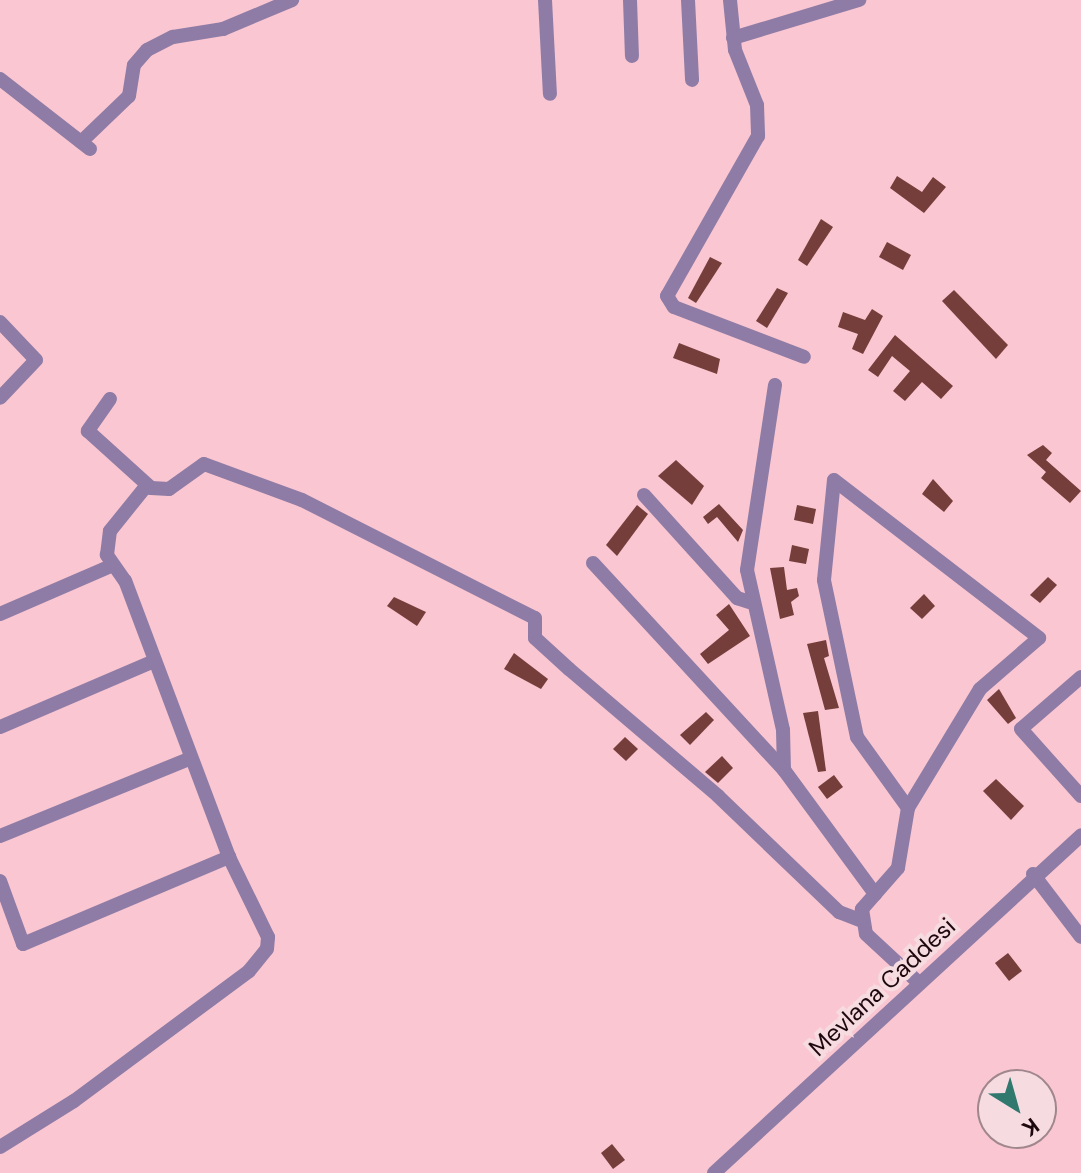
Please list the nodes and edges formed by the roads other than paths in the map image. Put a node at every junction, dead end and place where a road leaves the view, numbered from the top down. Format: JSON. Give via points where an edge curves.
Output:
{"nodes":[{"id":1,"x":292,"y":0,"type":"edge"},
{"id":2,"x":545,"y":0,"type":"edge"},
{"id":3,"x":630,"y":0,"type":"edge"},
{"id":4,"x":688,"y":0,"type":"edge"},
{"id":5,"x":730,"y":0,"type":"edge"},
{"id":6,"x":859,"y":0,"type":"edge"},
{"id":7,"x":733,"y":38,"type":"junction"},
{"id":8,"x":632,"y":56,"type":"dead end"},
{"id":9,"x":0,"y":79,"type":"edge"},
{"id":10,"x":692,"y":80,"type":"dead end"},
{"id":11,"x":550,"y":94,"type":"dead end"},
{"id":12,"x":0,"y":322,"type":"edge"},
{"id":13,"x":804,"y":357,"type":"dead end"},
{"id":14,"x":775,"y":385,"type":"dead end"},
{"id":15,"x":0,"y":398,"type":"edge"},
{"id":16,"x":110,"y":399,"type":"dead end"},
{"id":17,"x":147,"y":485,"type":"junction"},
{"id":18,"x":644,"y":495,"type":"dead end"},
{"id":19,"x":593,"y":563,"type":"dead end"},
{"id":20,"x":113,"y":565,"type":"junction"},
{"id":21,"x":749,"y":602,"type":"junction"},
{"id":22,"x":0,"y":614,"type":"edge"},
{"id":23,"x":154,"y":661,"type":"junction"},
{"id":24,"x":1081,"y":677,"type":"edge"},
{"id":25,"x":0,"y":727,"type":"edge"},
{"id":26,"x":191,"y":758,"type":"junction"},
{"id":27,"x":784,"y":770,"type":"junction"},
{"id":28,"x":1081,"y":796,"type":"edge"},
{"id":29,"x":908,"y":808,"type":"junction"},
{"id":30,"x":1081,"y":835,"type":"edge"},
{"id":31,"x":0,"y":836,"type":"edge"},
{"id":32,"x":229,"y":857,"type":"junction"},
{"id":33,"x":1033,"y":874,"type":"junction"},
{"id":34,"x":0,"y":881,"type":"edge"},
{"id":35,"x":875,"y":894,"type":"junction"},
{"id":36,"x":860,"y":920,"type":"junction"},
{"id":37,"x":1081,"y":937,"type":"edge"},
{"id":38,"x":919,"y":983,"type":"junction"},
{"id":39,"x":0,"y":1147,"type":"edge"},
{"id":40,"x":714,"y":1173,"type":"edge"}],
"edges":[{"from":1,"to":9,"type":"street","via":[[223,29],[184,34],[147,50],[134,65],[129,96],[86,145]]},
{"from":2,"to":11,"type":"street"},
{"from":3,"to":8,"type":"street"},
{"from":4,"to":10,"type":"street"},
{"from":5,"to":7,"type":"street"},
{"from":6,"to":7,"type":"street"},
{"from":7,"to":13,"type":"street","via":[[757,105],[758,136],[667,296],[674,307]]},
{"from":12,"to":15,"type":"street","via":[[36,360]]},
{"from":14,"to":21,"type":"street","via":[[748,555]]},
{"from":16,"to":17,"type":"street","via":[[88,431]]},
{"from":17,"to":20,"type":"street","via":[[108,535]]},
{"from":17,"to":36,"type":"street","via":[[169,489],[204,464],[302,500],[535,618],[535,638],[718,796],[839,912]]},
{"from":18,"to":21,"type":"street","via":[[737,598]]},
{"from":19,"to":27,"type":"street"},
{"from":20,"to":22,"type":"street"},
{"from":20,"to":23,"type":"street"},
{"from":21,"to":27,"type":"street","via":[[775,688]]},
{"from":23,"to":25,"type":"street"},
{"from":23,"to":26,"type":"street"},
{"from":24,"to":28,"type":"street","via":[[1021,729]]},
{"from":26,"to":31,"type":"street"},
{"from":26,"to":32,"type":"street"},
{"from":27,"to":35,"type":"street"},
{"from":29,"to":29,"type":"street","via":[[980,689],[1039,638],[834,480],[824,580],[857,737]]},
{"from":29,"to":35,"type":"street","via":[[898,868]]},
{"from":30,"to":33,"type":"street","name":"Mevlana Caddesi"},
{"from":32,"to":34,"type":"street","via":[[23,944]]},
{"from":32,"to":39,"type":"street","via":[[268,937],[261,960],[50,1119]]},
{"from":33,"to":37,"type":"street"},
{"from":33,"to":38,"type":"street","name":"Mevlana Caddesi"},
{"from":35,"to":36,"type":"street"},
{"from":36,"to":38,"type":"street","via":[[866,934]]},
{"from":38,"to":40,"type":"street","name":"Mevlana Caddesi"}]}
